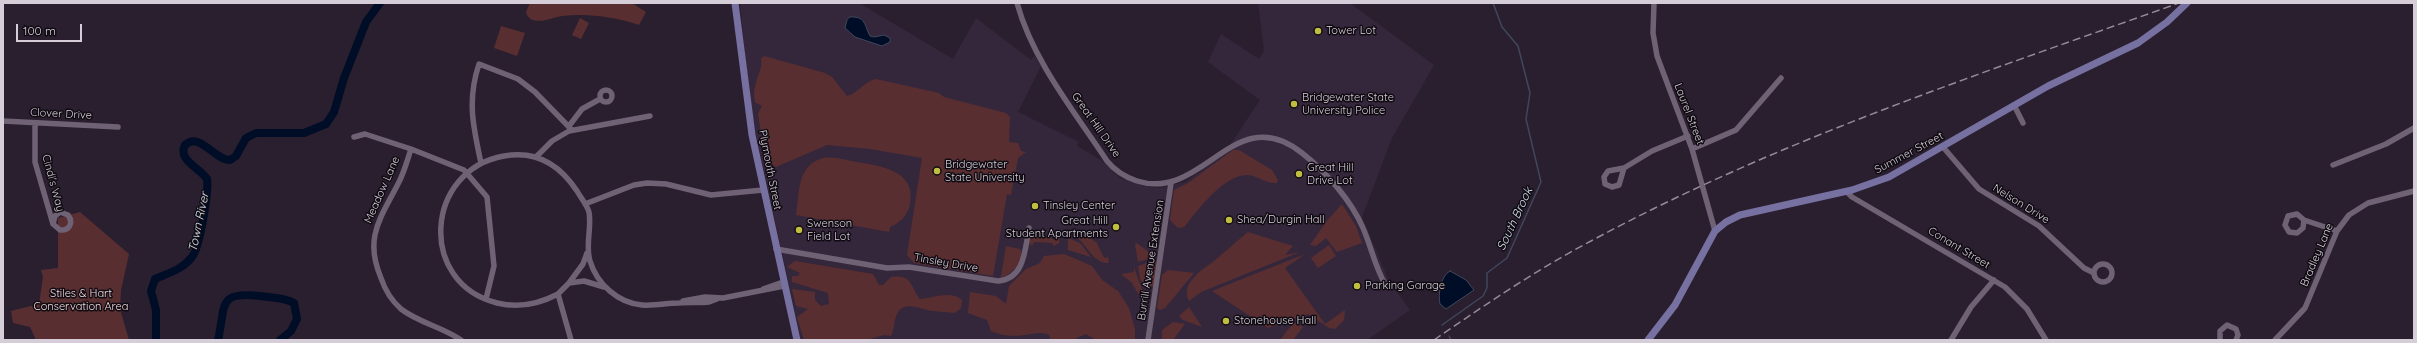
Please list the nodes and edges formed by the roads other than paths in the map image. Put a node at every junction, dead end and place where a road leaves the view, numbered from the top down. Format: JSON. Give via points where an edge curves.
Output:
{"nodes":[{"id":1,"x":735,"y":3,"type":"edge"},
{"id":2,"x":1017,"y":3,"type":"edge"},
{"id":3,"x":1654,"y":3,"type":"edge"},
{"id":4,"x":2186,"y":3,"type":"edge"},
{"id":5,"x":1781,"y":78,"type":"dead end"},
{"id":6,"x":600,"y":99,"type":"dead end"},
{"id":7,"x":2014,"y":105,"type":"junction"},
{"id":8,"x":650,"y":116,"type":"dead end"},
{"id":9,"x":3,"y":121,"type":"edge"},
{"id":10,"x":35,"y":123,"type":"junction"},
{"id":11,"x":2023,"y":123,"type":"dead end"},
{"id":12,"x":118,"y":127,"type":"dead end"},
{"id":13,"x":570,"y":128,"type":"junction"},
{"id":14,"x":2414,"y":128,"type":"edge"},
{"id":15,"x":1688,"y":136,"type":"junction"},
{"id":16,"x":354,"y":137,"type":"dead end"},
{"id":17,"x":1943,"y":147,"type":"junction"},
{"id":18,"x":411,"y":149,"type":"junction"},
{"id":19,"x":1692,"y":149,"type":"junction"},
{"id":20,"x":536,"y":157,"type":"junction"},
{"id":21,"x":480,"y":163,"type":"junction"},
{"id":22,"x":2333,"y":165,"type":"dead end"},
{"id":23,"x":1624,"y":168,"type":"dead end"},
{"id":24,"x":467,"y":172,"type":"junction"},
{"id":25,"x":1171,"y":183,"type":"junction"},
{"id":26,"x":763,"y":190,"type":"junction"},
{"id":27,"x":1846,"y":191,"type":"junction"},
{"id":28,"x":2414,"y":191,"type":"edge"},
{"id":29,"x":585,"y":204,"type":"junction"},
{"id":30,"x":47,"y":205,"type":"junction"},
{"id":31,"x":60,"y":212,"type":"junction"},
{"id":32,"x":2304,"y":220,"type":"dead end"},
{"id":33,"x":53,"y":224,"type":"junction"},
{"id":34,"x":1029,"y":228,"type":"dead end"},
{"id":35,"x":1715,"y":231,"type":"junction"},
{"id":36,"x":2337,"y":231,"type":"junction"},
{"id":37,"x":589,"y":245,"type":"junction"},
{"id":38,"x":776,"y":249,"type":"junction"},
{"id":39,"x":2094,"y":274,"type":"dead end"},
{"id":40,"x":1994,"y":280,"type":"junction"},
{"id":41,"x":569,"y":283,"type":"junction"},
{"id":42,"x":784,"y":284,"type":"junction"},
{"id":43,"x":1385,"y":284,"type":"dead end"},
{"id":44,"x":606,"y":288,"type":"junction"},
{"id":45,"x":558,"y":294,"type":"junction"},
{"id":46,"x":486,"y":299,"type":"junction"},
{"id":47,"x":461,"y":340,"type":"edge"},
{"id":48,"x":571,"y":340,"type":"edge"},
{"id":49,"x":797,"y":340,"type":"edge"},
{"id":50,"x":1148,"y":340,"type":"edge"},
{"id":51,"x":1648,"y":340,"type":"edge"},
{"id":52,"x":1951,"y":340,"type":"edge"},
{"id":53,"x":2046,"y":340,"type":"edge"},
{"id":54,"x":2220,"y":340,"type":"edge"},
{"id":55,"x":2236,"y":340,"type":"edge"},
{"id":56,"x":2275,"y":340,"type":"edge"}],
"edges":[{"from":1,"to":26,"type":"main road","name":"Plymouth Street","via":[[746,103]]},
{"from":2,"to":25,"type":"street","name":"Great Hill Drive","via":[[1042,62],[1110,164],[1123,175],[1139,181]]},
{"from":3,"to":15,"type":"street","name":"Laurel Street","via":[[1653,33],[1657,56]]},
{"from":4,"to":7,"type":"main road","name":"Summer Street","via":[[2138,43],[2057,81]]},
{"from":5,"to":19,"type":"street","via":[[1736,130]]},
{"from":6,"to":13,"type":"street","via":[[582,109]]},
{"from":7,"to":11,"type":"street"},
{"from":7,"to":17,"type":"main road","name":"Summer Street"},
{"from":8,"to":13,"type":"street"},
{"from":9,"to":10,"type":"street","name":"Clover Drive"},
{"from":10,"to":12,"type":"street","name":"Clover Drive"},
{"from":10,"to":30,"type":"street","name":"Cindi's Way","via":[[35,162]]},
{"from":13,"to":20,"type":"street"},
{"from":13,"to":21,"type":"street","via":[[535,92],[518,79],[479,64],[473,82],[471,101]]},
{"from":14,"to":22,"type":"street","via":[[2386,144]]},
{"from":15,"to":19,"type":"street","name":"Laurel Street"},
{"from":15,"to":23,"type":"street","via":[[1652,151]]},
{"from":16,"to":18,"type":"street","name":"Meadow Lane","via":[[365,134]]},
{"from":17,"to":27,"type":"main road","name":"Summer Street","via":[[1889,177]]},
{"from":17,"to":39,"type":"street","name":"Nelson Drive","via":[[1979,188],[2039,226],[2084,268]]},
{"from":18,"to":24,"type":"street","name":"Meadow Lane"},
{"from":18,"to":47,"type":"street","name":"Meadow Lane","via":[[400,180],[375,228],[375,262],[385,289],[401,309]]},
{"from":19,"to":35,"type":"street","name":"Laurel Street"},
{"from":20,"to":21,"type":"street","via":[[508,155]]},
{"from":20,"to":29,"type":"street","via":[[560,169]]},
{"from":21,"to":24,"type":"street"},
{"from":24,"to":46,"type":"street","via":[[489,202],[494,266]]},
{"from":24,"to":46,"type":"street","via":[[456,184],[446,204],[441,224],[441,243],[447,262],[457,278],[468,290]]},
{"from":25,"to":43,"type":"street","name":"Great Hill Drive","via":[[1193,173],[1244,140],[1266,138],[1286,143],[1307,157],[1349,204],[1364,229]]},
{"from":25,"to":50,"type":"street","name":"Burrill Avenue Extension"},
{"from":26,"to":29,"type":"street","via":[[711,195],[647,182]]},
{"from":26,"to":38,"type":"main road","name":"Plymouth Street"},
{"from":27,"to":35,"type":"main road","name":"Summer Street","via":[[1740,215]]},
{"from":27,"to":40,"type":"street","name":"Conant Street","via":[[1857,200]]},
{"from":28,"to":36,"type":"street","name":"Bradley Lane","via":[[2358,207]]},
{"from":29,"to":37,"type":"street","via":[[589,214]]},
{"from":30,"to":31,"type":"street","via":[[52,211]]},
{"from":30,"to":33,"type":"street","name":"Cindi's Way"},
{"from":31,"to":33,"type":"street","name":"Cindi's Way","via":[[55,216]]},
{"from":31,"to":33,"type":"street","name":"Cindi's Way","via":[[70,217],[70,226],[62,230]]},
{"from":32,"to":36,"type":"street"},
{"from":34,"to":38,"type":"street","name":"Tinsley Drive","via":[[1020,268],[1009,279],[998,281],[909,267],[887,268]]},
{"from":35,"to":51,"type":"main road","name":"Summer Street","via":[[1675,305]]},
{"from":36,"to":56,"type":"street","name":"Bradley Lane","via":[[2305,308]]},
{"from":37,"to":41,"type":"street","via":[[583,264]]},
{"from":37,"to":44,"type":"street","via":[[590,260]]},
{"from":38,"to":42,"type":"main road","name":"Plymouth Street"},
{"from":40,"to":52,"type":"street"},
{"from":40,"to":53,"type":"street","name":"Conant Street","via":[[2022,303]]},
{"from":41,"to":44,"type":"street","via":[[584,281]]},
{"from":41,"to":45,"type":"street"},
{"from":42,"to":44,"type":"street","via":[[717,299],[701,297],[679,303],[637,304],[621,298]]},
{"from":42,"to":49,"type":"main road","name":"Plymouth Street"},
{"from":45,"to":46,"type":"street","via":[[522,305],[509,306]]},
{"from":45,"to":48,"type":"street"},
{"from":54,"to":55,"type":"street","via":[[2220,331],[2227,325],[2236,329]]}]}
